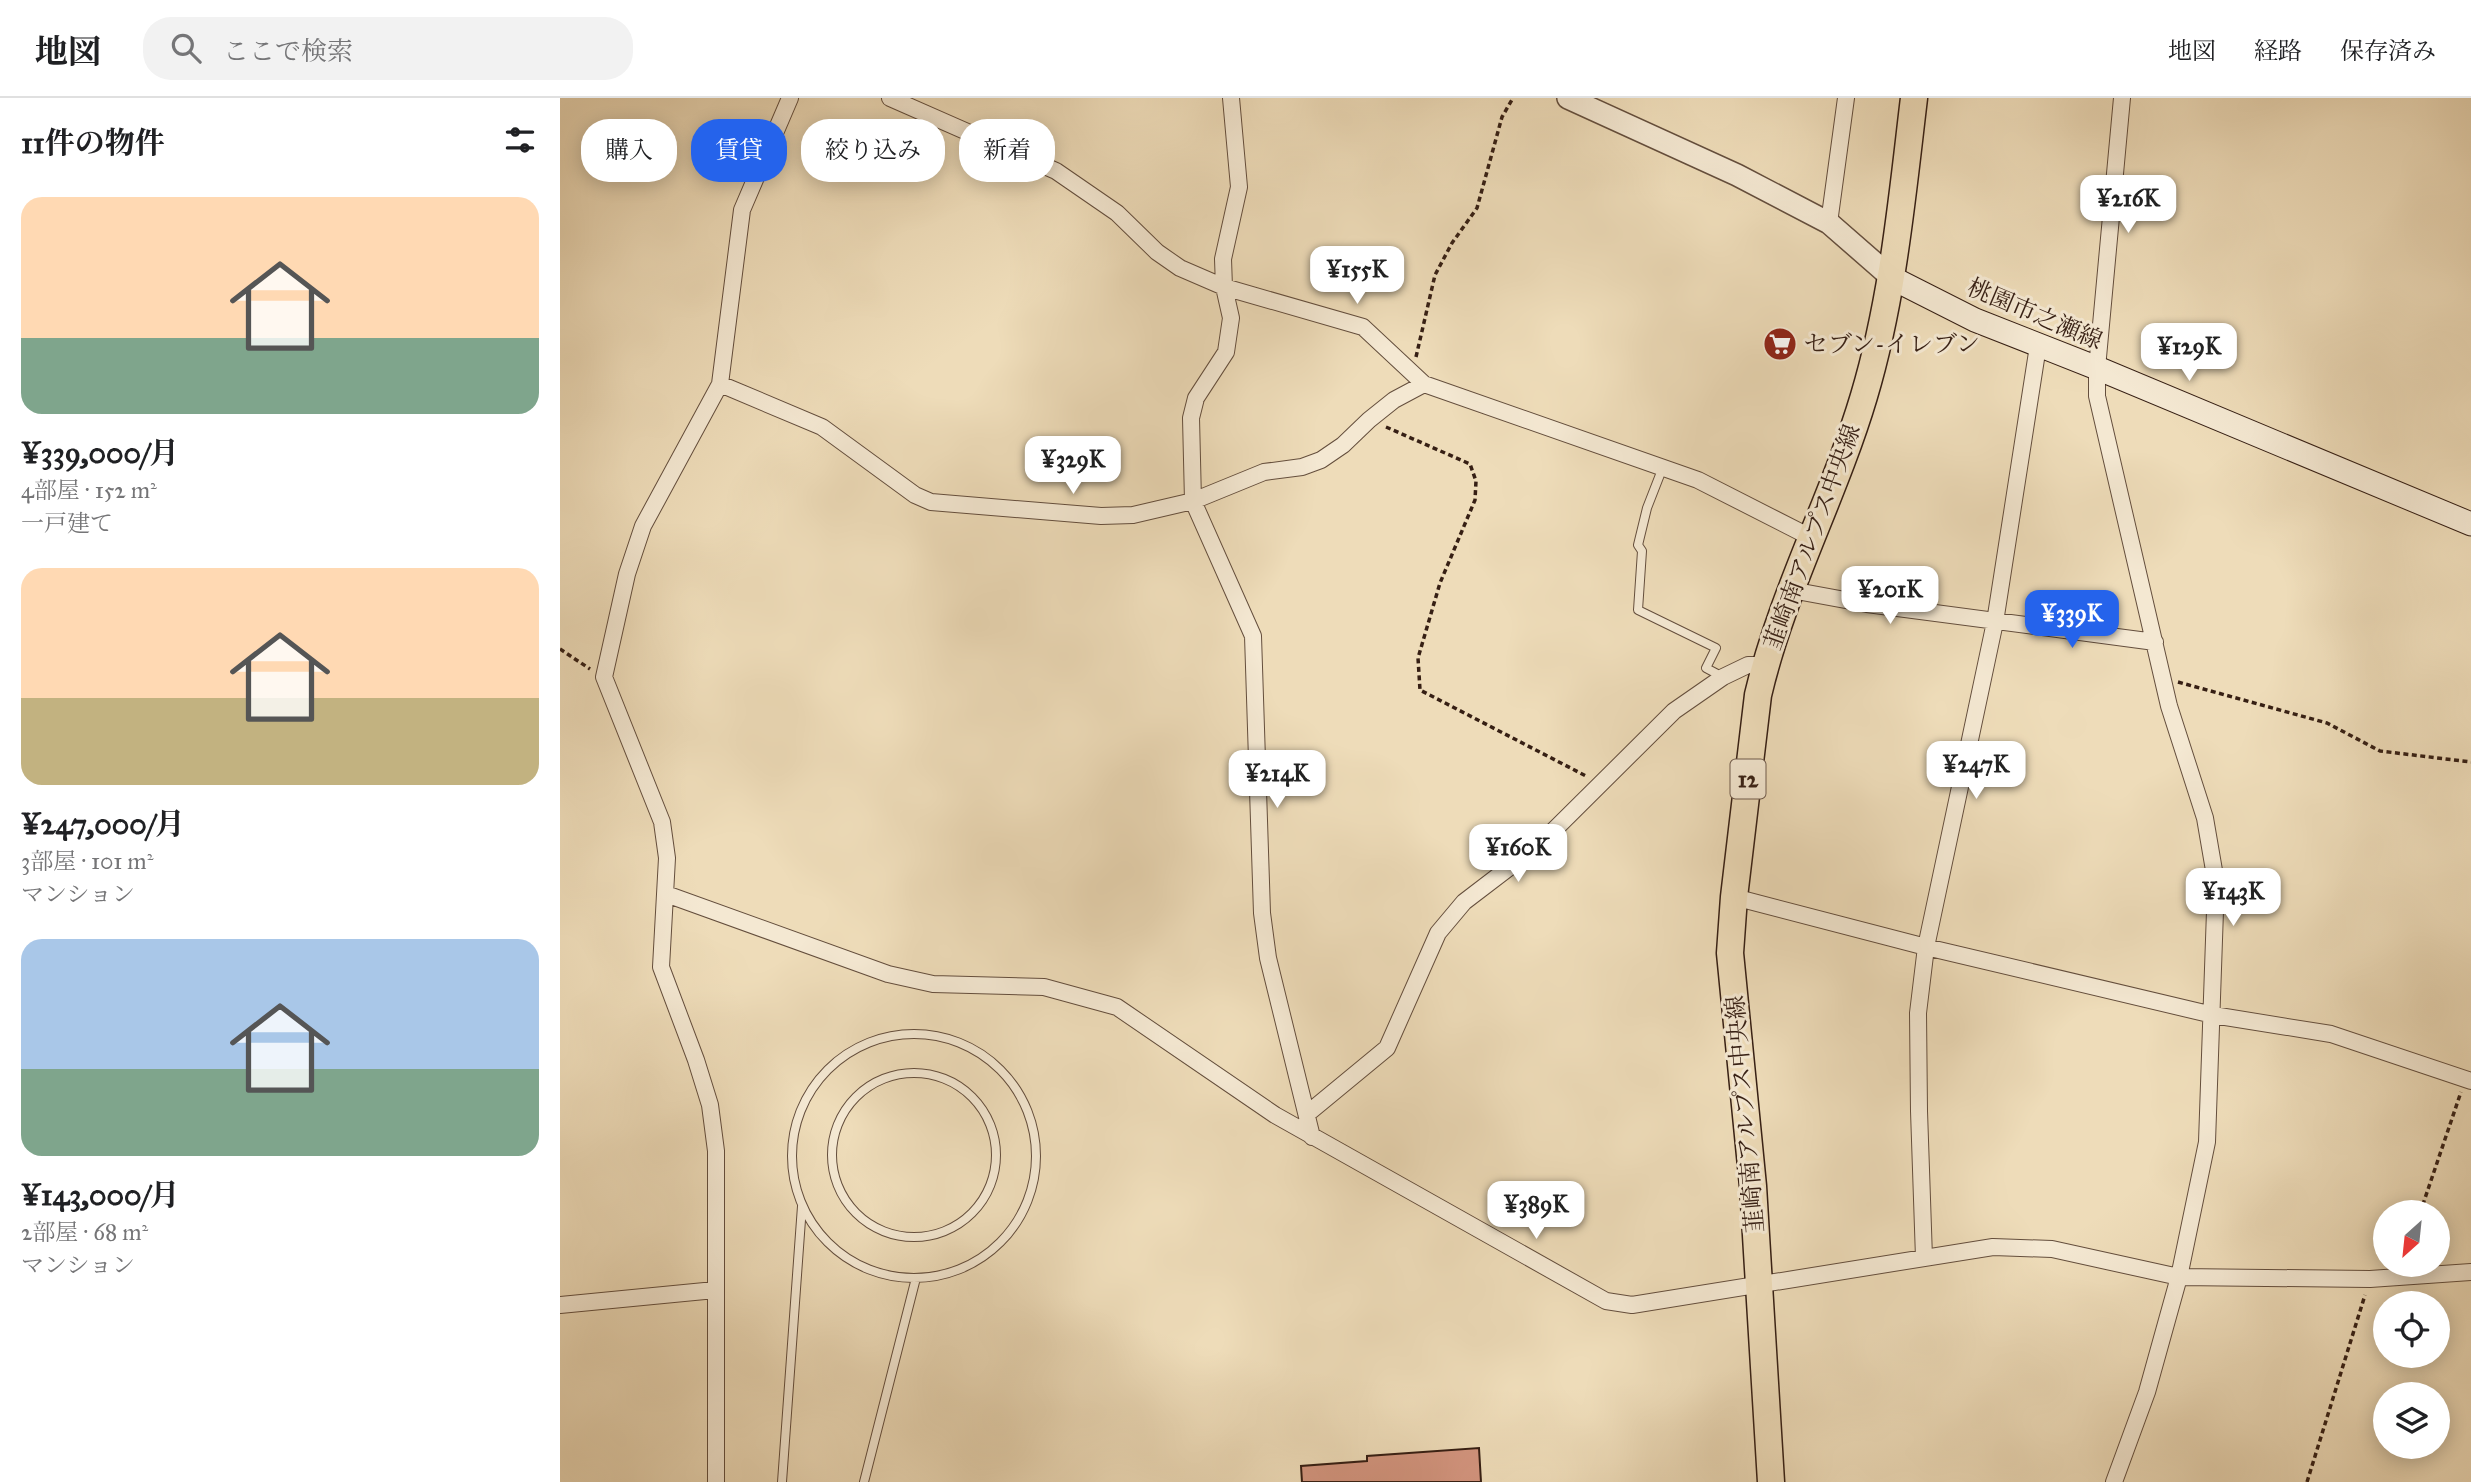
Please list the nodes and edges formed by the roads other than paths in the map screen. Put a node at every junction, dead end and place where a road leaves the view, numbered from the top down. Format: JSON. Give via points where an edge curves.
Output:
{"nodes":[{"id":1,"x":790,"y":98,"type":"edge"},
{"id":2,"x":890,"y":98,"type":"edge"},
{"id":3,"x":1231,"y":98,"type":"edge"},
{"id":4,"x":1569,"y":98,"type":"edge"},
{"id":5,"x":1846,"y":98,"type":"edge"},
{"id":6,"x":1914,"y":98,"type":"edge"},
{"id":7,"x":2122,"y":98,"type":"edge"},
{"id":8,"x":1829,"y":223,"type":"junction"},
{"id":9,"x":1892,"y":278,"type":"junction"},
{"id":10,"x":1224,"y":287,"type":"junction"},
{"id":11,"x":2038,"y":346,"type":"junction"},
{"id":12,"x":2097,"y":368,"type":"junction"},
{"id":13,"x":720,"y":384,"type":"junction"},
{"id":14,"x":1424,"y":384,"type":"junction"},
{"id":15,"x":1663,"y":467,"type":"junction"},
{"id":16,"x":1193,"y":501,"type":"junction"},
{"id":17,"x":2471,"y":524,"type":"edge"},
{"id":18,"x":1812,"y":538,"type":"junction"},
{"id":19,"x":1791,"y":590,"type":"junction"},
{"id":20,"x":1995,"y":622,"type":"junction"},
{"id":21,"x":2154,"y":642,"type":"junction"},
{"id":22,"x":1765,"y":666,"type":"junction"},
{"id":23,"x":1723,"y":677,"type":"junction"},
{"id":24,"x":666,"y":894,"type":"junction"},
{"id":25,"x":1734,"y":897,"type":"junction"},
{"id":26,"x":1926,"y":947,"type":"junction"},
{"id":27,"x":2213,"y":1015,"type":"junction"},
{"id":28,"x":2468,"y":1080,"type":"edge"},
{"id":29,"x":1307,"y":1114,"type":"junction"},
{"id":30,"x":1312,"y":1137,"type":"junction"},
{"id":31,"x":990,"y":1186,"type":"joint"},
{"id":32,"x":802,"y":1206,"type":"junction"},
{"id":33,"x":1924,"y":1258,"type":"junction"},
{"id":34,"x":2471,"y":1272,"type":"edge"},
{"id":35,"x":2179,"y":1277,"type":"junction"},
{"id":36,"x":916,"y":1278,"type":"junction"},
{"id":37,"x":1760,"y":1285,"type":"junction"},
{"id":38,"x":715,"y":1290,"type":"junction"},
{"id":39,"x":560,"y":1306,"type":"edge"},
{"id":40,"x":716,"y":1482,"type":"edge"},
{"id":41,"x":782,"y":1482,"type":"edge"},
{"id":42,"x":864,"y":1482,"type":"edge"},
{"id":43,"x":1771,"y":1482,"type":"edge"},
{"id":44,"x":2114,"y":1482,"type":"edge"}],
"edges":[{"from":1,"to":13,"type":"street","via":[[742,209]]},
{"from":2,"to":10,"type":"street","via":[[1056,171],[1117,213],[1180,268]]},
{"from":3,"to":10,"type":"street","via":[[1239,187],[1223,259]]},
{"from":4,"to":8,"type":"street"},
{"from":5,"to":8,"type":"street"},
{"from":6,"to":9,"type":"main road","name":"韮崎南アルプス中央線","number":"12"},
{"from":7,"to":12,"type":"street"},
{"from":8,"to":9,"type":"street"},
{"from":9,"to":11,"type":"main road","name":"桃園市之瀬線"},
{"from":9,"to":18,"type":"main road","name":"韮崎南アルプス中央線","number":"12","via":[[1865,393]]},
{"from":10,"to":14,"type":"street","via":[[1363,327]]},
{"from":10,"to":16,"type":"street","via":[[1231,318],[1226,352],[1196,398],[1191,418]]},
{"from":11,"to":12,"type":"main road","name":"桃園市之瀬線"},
{"from":11,"to":20,"type":"street"},
{"from":12,"to":17,"type":"main road","name":"桃園市之瀬線"},
{"from":12,"to":21,"type":"street","via":[[2097,396]]},
{"from":13,"to":16,"type":"street","via":[[822,427],[931,502],[1101,516],[1133,515]]},
{"from":13,"to":24,"type":"street","via":[[643,526],[604,677],[662,822]]},
{"from":14,"to":15,"type":"street"},
{"from":14,"to":16,"type":"street","via":[[1394,400],[1321,460],[1264,472]]},
{"from":15,"to":18,"type":"street"},
{"from":15,"to":23,"type":"lane","via":[[1638,545],[1642,551],[1638,610],[1716,648],[1706,668]]},
{"from":16,"to":29,"type":"street","via":[[1253,636],[1262,913],[1268,958]]},
{"from":18,"to":19,"type":"main road","name":"韮崎南アルプス中央線","number":"12"},
{"from":19,"to":20,"type":"street"},
{"from":19,"to":22,"type":"main road","name":"韮崎南アルプス中央線","number":"12"},
{"from":20,"to":21,"type":"street"},
{"from":20,"to":26,"type":"street"},
{"from":21,"to":27,"type":"street","via":[[2205,818],[2216,882]]},
{"from":22,"to":23,"type":"street","via":[[1748,665]]},
{"from":22,"to":25,"type":"main road","name":"韮崎南アルプス中央線","number":"12"},
{"from":23,"to":29,"type":"street","via":[[1674,710],[1540,844],[1464,902],[1438,933],[1387,1048]]},
{"from":24,"to":30,"type":"street","via":[[888,974],[933,984],[1044,987],[1117,1007]]},
{"from":24,"to":38,"type":"street","via":[[661,967],[696,1060],[716,1151]]},
{"from":25,"to":26,"type":"street"},
{"from":25,"to":37,"type":"main road","name":"韮崎南アルプス中央線","number":"12","via":[[1730,953]]},
{"from":26,"to":27,"type":"street"},
{"from":26,"to":33,"type":"street","via":[[1918,1013]]},
{"from":27,"to":28,"type":"street","via":[[2331,1034]]},
{"from":27,"to":35,"type":"street","via":[[2207,1142]]},
{"from":29,"to":30,"type":"street"},
{"from":30,"to":37,"type":"street","via":[[1606,1301],[1632,1305]]},
{"from":31,"to":31,"type":"lane","via":[[972,1212],[946,1230],[925,1236],[883,1231],[864,1221],[838,1187],[832,1167],[837,1124],[855,1098],[881,1080],[902,1074],[944,1079],[963,1089],[989,1123],[995,1143]]},
{"from":32,"to":36,"type":"lane","via":[[837,1251],[870,1269]]},
{"from":32,"to":36,"type":"lane","via":[[793,1179],[793,1141],[806,1096],[823,1073],[870,1041],[897,1034],[954,1040],[979,1052],[1002,1070],[1031,1119],[1035,1175],[1028,1202],[995,1248],[944,1275]]},
{"from":32,"to":41,"type":"lane"},
{"from":33,"to":35,"type":"street","via":[[1993,1247],[2052,1249]]},
{"from":33,"to":37,"type":"street"},
{"from":34,"to":35,"type":"street","via":[[2370,1279]]},
{"from":35,"to":44,"type":"street","via":[[2147,1392]]},
{"from":36,"to":42,"type":"lane"},
{"from":37,"to":43,"type":"main road","name":"韮崎南アルプス中央線","number":"12"},
{"from":38,"to":39,"type":"street"},
{"from":38,"to":40,"type":"street"}]}
